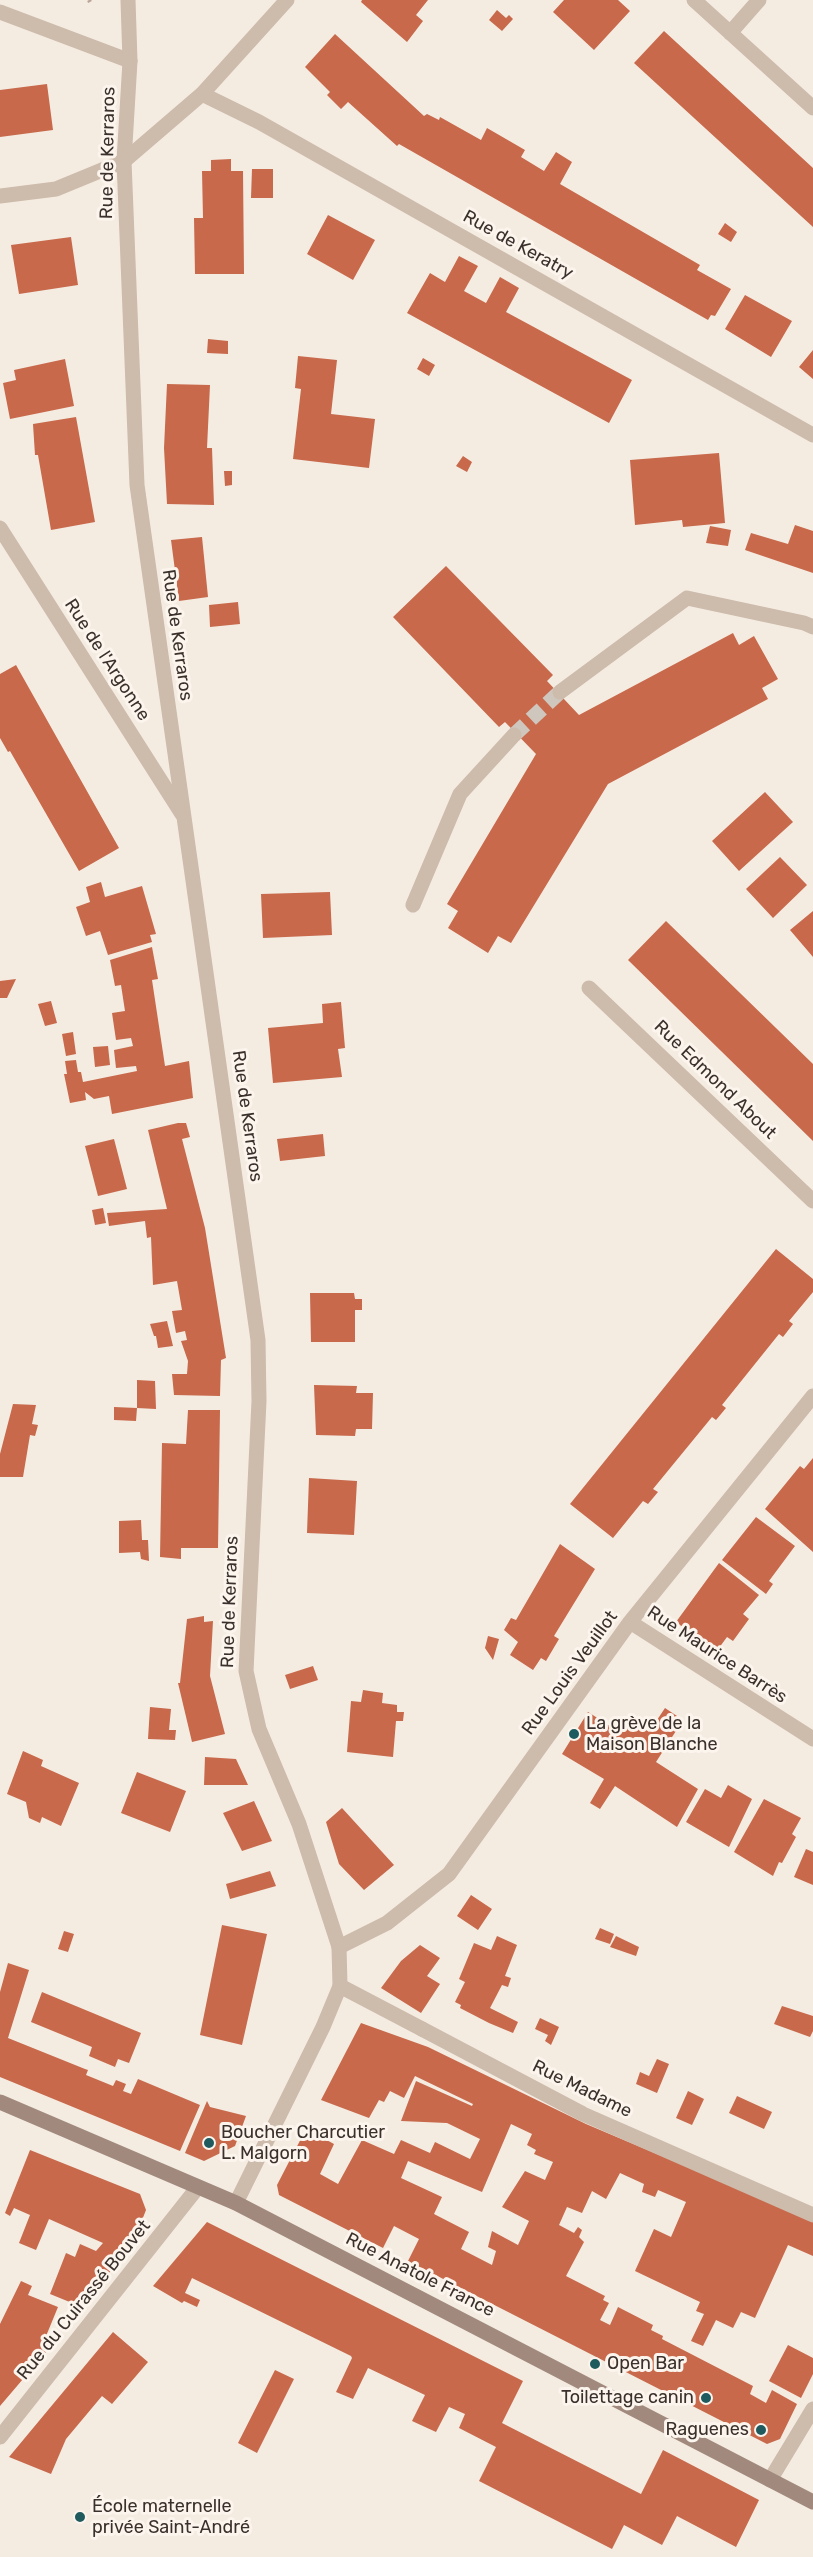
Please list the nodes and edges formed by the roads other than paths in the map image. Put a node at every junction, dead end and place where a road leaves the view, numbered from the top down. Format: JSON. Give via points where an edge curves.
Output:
{"nodes":[{"id":1,"x":128,"y":0,"type":"edge"},
{"id":2,"x":287,"y":0,"type":"edge"},
{"id":3,"x":694,"y":0,"type":"edge"},
{"id":4,"x":759,"y":0,"type":"edge"},
{"id":5,"x":0,"y":12,"type":"edge"},
{"id":6,"x":730,"y":33,"type":"junction"},
{"id":7,"x":130,"y":61,"type":"junction"},
{"id":8,"x":201,"y":94,"type":"junction"},
{"id":9,"x":813,"y":108,"type":"edge"},
{"id":10,"x":124,"y":161,"type":"junction"},
{"id":11,"x":0,"y":196,"type":"edge"},
{"id":12,"x":813,"y":435,"type":"edge"},
{"id":13,"x":0,"y":528,"type":"edge"},
{"id":14,"x":813,"y":627,"type":"edge"},
{"id":15,"x":560,"y":692,"type":"tunnel mouth"},
{"id":16,"x":514,"y":735,"type":"tunnel mouth"},
{"id":17,"x":182,"y":813,"type":"junction"},
{"id":18,"x":413,"y":904,"type":"dead end"},
{"id":19,"x":589,"y":988,"type":"dead end"},
{"id":20,"x":813,"y":1201,"type":"edge"},
{"id":21,"x":813,"y":1396,"type":"edge"},
{"id":22,"x":630,"y":1622,"type":"junction"},
{"id":23,"x":813,"y":1739,"type":"edge"},
{"id":24,"x":339,"y":1947,"type":"junction"},
{"id":25,"x":340,"y":1986,"type":"junction"},
{"id":26,"x":0,"y":2102,"type":"edge"},
{"id":27,"x":198,"y":2187,"type":"junction"},
{"id":28,"x":236,"y":2203,"type":"junction"},
{"id":29,"x":813,"y":2215,"type":"edge"},
{"id":30,"x":813,"y":2409,"type":"edge"},
{"id":31,"x":0,"y":2437,"type":"edge"},
{"id":32,"x":770,"y":2480,"type":"junction"},
{"id":33,"x":813,"y":2502,"type":"edge"}],
"edges":[{"from":1,"to":7,"type":"street","name":"Rue de Kerraros"},
{"from":2,"to":8,"type":"street"},
{"from":3,"to":6,"type":"street"},
{"from":4,"to":6,"type":"street"},
{"from":5,"to":7,"type":"street"},
{"from":6,"to":9,"type":"street"},
{"from":7,"to":10,"type":"street","name":"Rue de Kerraros"},
{"from":8,"to":10,"type":"street"},
{"from":8,"to":12,"type":"street","name":"Rue de Keratry","via":[[259,122]]},
{"from":10,"to":11,"type":"street","via":[[56,189]]},
{"from":10,"to":17,"type":"street","name":"Rue de Kerraros","via":[[137,485]]},
{"from":13,"to":17,"type":"street","name":"Rue de l'Argonne"},
{"from":14,"to":15,"type":"street","via":[[687,598]]},
{"from":16,"to":18,"type":"street","via":[[460,794]]},
{"from":17,"to":24,"type":"street","name":"Rue de Kerraros","via":[[193,863],[258,1340],[259,1401],[246,1671],[259,1729],[299,1824]]},
{"from":19,"to":20,"type":"street","name":"Rue Edmond About"},
{"from":21,"to":22,"type":"street","name":"Rue Louis Veuillot"},
{"from":22,"to":23,"type":"street","name":"Rue Maurice Barrès"},
{"from":22,"to":24,"type":"street","name":"Rue Louis Veuillot","via":[[449,1874],[387,1923]]},
{"from":24,"to":25,"type":"street","name":"Rue de Kerraros"},
{"from":25,"to":28,"type":"street","name":"Rue de Kerraros"},
{"from":25,"to":29,"type":"street","name":"Rue Madame","via":[[583,2114]]},
{"from":26,"to":27,"type":"main road","name":"Rue Anatole France"},
{"from":27,"to":28,"type":"main road","name":"Rue Anatole France"},
{"from":27,"to":31,"type":"street","name":"Rue du Cuirassé Bouvet"},
{"from":28,"to":32,"type":"main road","name":"Rue Anatole France"},
{"from":30,"to":32,"type":"street"},
{"from":32,"to":33,"type":"main road","name":"Rue Anatole France"}]}
